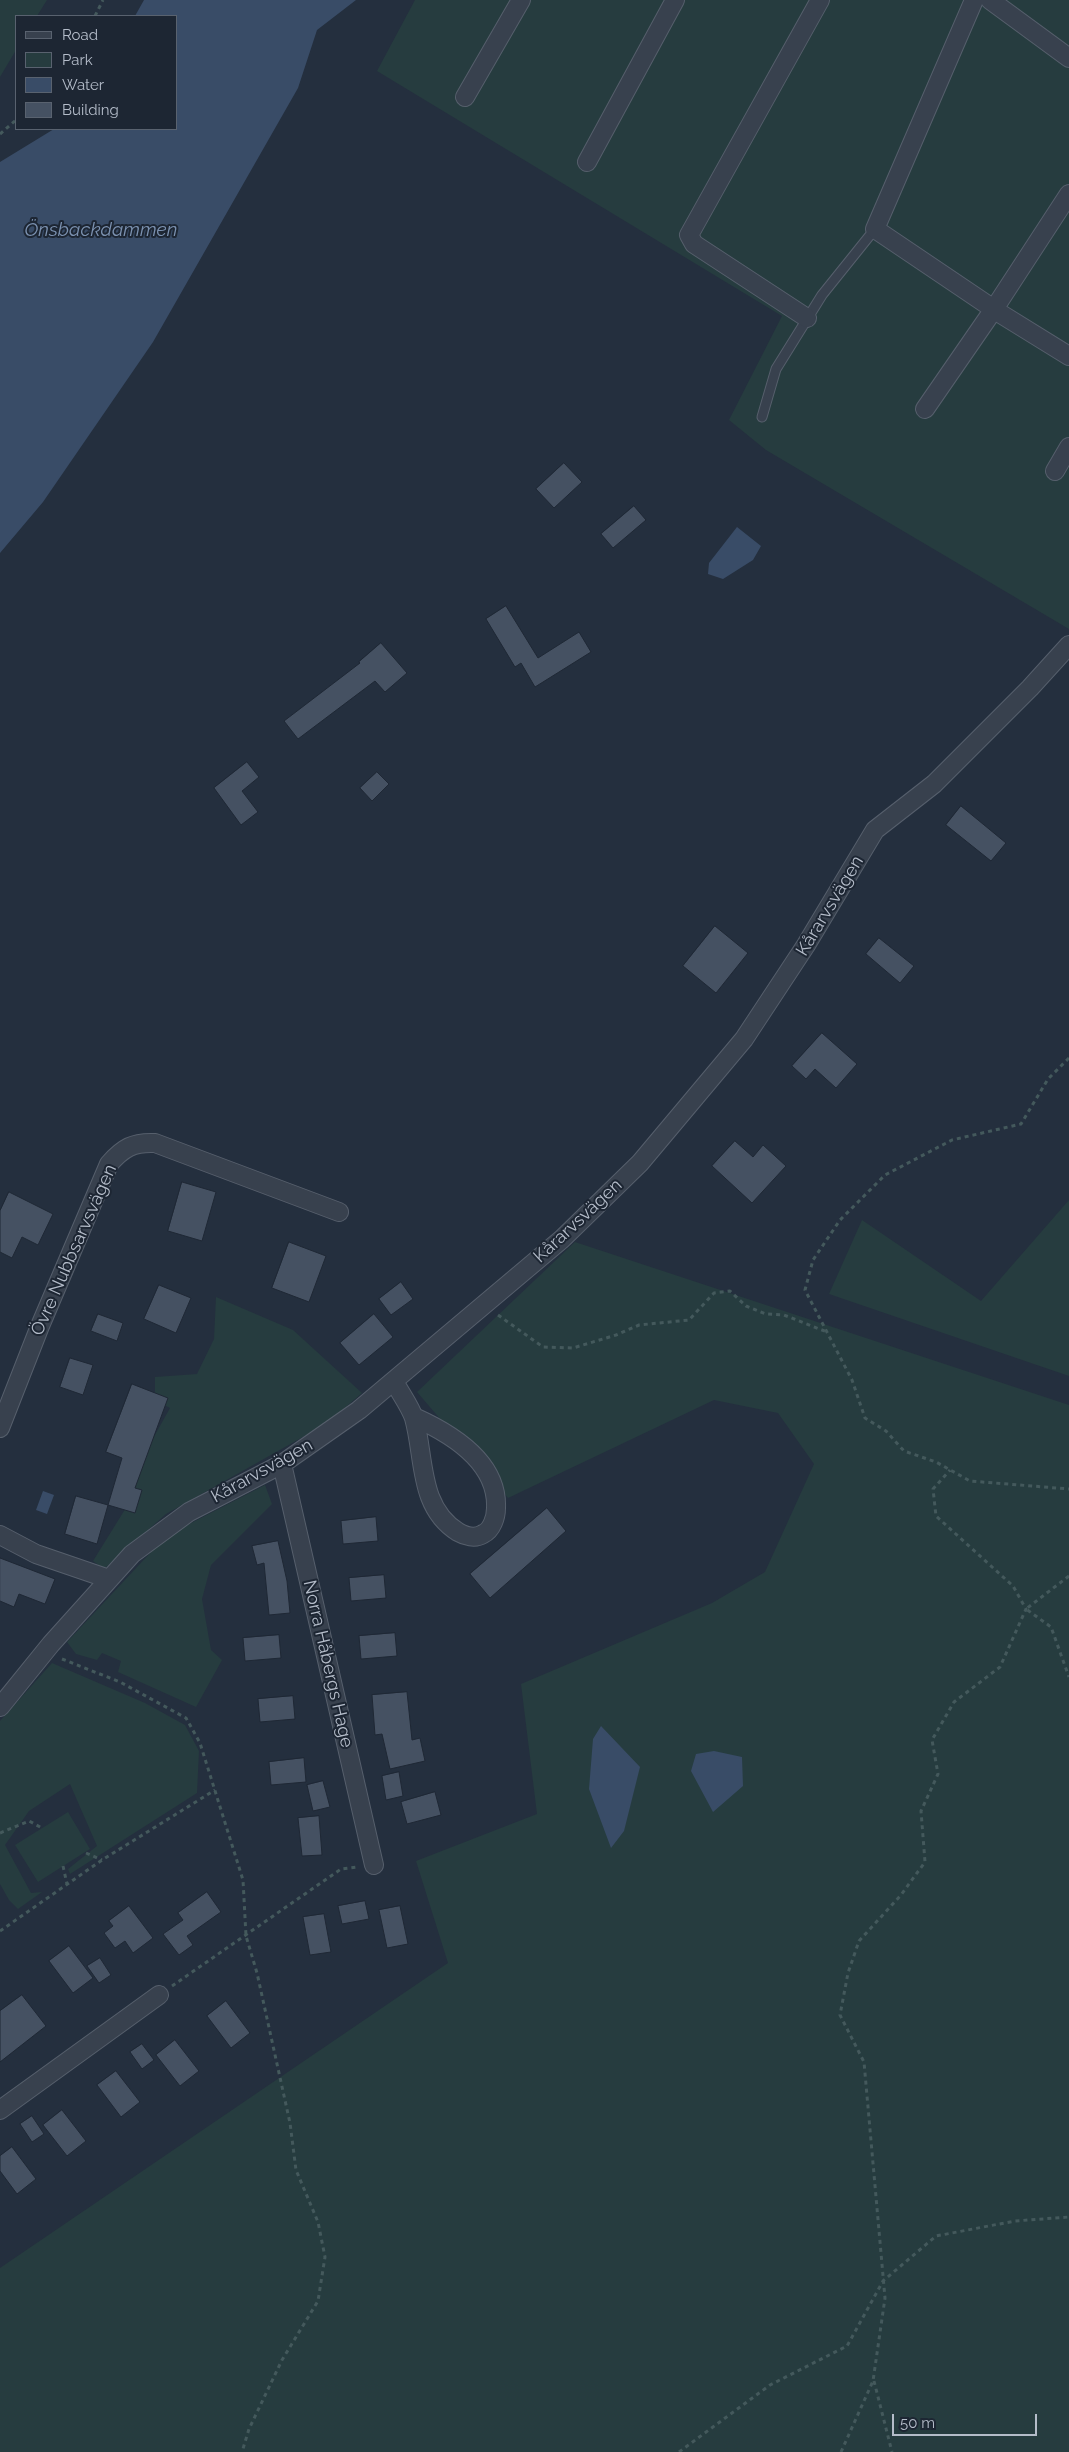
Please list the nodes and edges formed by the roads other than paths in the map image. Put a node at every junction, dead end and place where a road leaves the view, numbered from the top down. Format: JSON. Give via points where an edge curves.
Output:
{"nodes":[{"id":1,"x":521,"y":0,"type":"edge"},
{"id":2,"x":675,"y":0,"type":"edge"},
{"id":3,"x":820,"y":0,"type":"edge"},
{"id":4,"x":974,"y":0,"type":"edge"},
{"id":5,"x":990,"y":0,"type":"edge"},
{"id":6,"x":1069,"y":58,"type":"edge"},
{"id":7,"x":465,"y":97,"type":"dead end"},
{"id":8,"x":587,"y":162,"type":"dead end"},
{"id":9,"x":1069,"y":194,"type":"edge"},
{"id":10,"x":875,"y":229,"type":"junction"},
{"id":11,"x":994,"y":309,"type":"junction"},
{"id":12,"x":807,"y":318,"type":"junction"},
{"id":13,"x":1069,"y":356,"type":"edge"},
{"id":14,"x":925,"y":409,"type":"dead end"},
{"id":15,"x":762,"y":417,"type":"dead end"},
{"id":16,"x":1069,"y":446,"type":"edge"},
{"id":17,"x":1055,"y":471,"type":"dead end"},
{"id":18,"x":1069,"y":645,"type":"edge"},
{"id":19,"x":339,"y":1212,"type":"dead end"},
{"id":20,"x":394,"y":1381,"type":"junction"},
{"id":21,"x":414,"y":1417,"type":"junction"},
{"id":22,"x":0,"y":1428,"type":"edge"},
{"id":23,"x":282,"y":1464,"type":"junction"},
{"id":24,"x":0,"y":1535,"type":"edge"},
{"id":25,"x":109,"y":1579,"type":"junction"},
{"id":26,"x":0,"y":1707,"type":"edge"},
{"id":27,"x":374,"y":1865,"type":"road end"},
{"id":28,"x":159,"y":1995,"type":"road end"},
{"id":29,"x":0,"y":2110,"type":"edge"}],
"edges":[{"from":1,"to":7,"type":"street"},
{"from":2,"to":8,"type":"street"},
{"from":3,"to":12,"type":"street","via":[[689,235],[694,244]]},
{"from":4,"to":10,"type":"street"},
{"from":5,"to":6,"type":"street"},
{"from":9,"to":11,"type":"street"},
{"from":10,"to":11,"type":"street"},
{"from":10,"to":12,"type":"lane"},
{"from":11,"to":13,"type":"street"},
{"from":11,"to":14,"type":"street"},
{"from":12,"to":15,"type":"lane","via":[[776,369]]},
{"from":16,"to":17,"type":"street"},
{"from":18,"to":20,"type":"street","name":"Kårarvsvägen","via":[[934,784],[875,830],[801,954],[744,1039],[640,1163],[562,1239]]},
{"from":19,"to":22,"type":"street","name":"Övre Nubbsarvsvägen","via":[[154,1143],[139,1142],[129,1146],[109,1164]]},
{"from":20,"to":21,"type":"street"},
{"from":20,"to":23,"type":"street","name":"Kårarvsvägen","via":[[312,1445]]},
{"from":21,"to":21,"type":"street","via":[[451,1436],[484,1470],[496,1497],[493,1523],[484,1534],[466,1536],[452,1528],[436,1508],[424,1482]]},
{"from":23,"to":25,"type":"street","name":"Kårarvsvägen","via":[[189,1512],[150,1539]]},
{"from":23,"to":27,"type":"street","name":"Norra Håbergs Hage"},
{"from":24,"to":25,"type":"street","via":[[36,1554]]},
{"from":25,"to":26,"type":"street","name":"Kårarvsvägen"},
{"from":28,"to":29,"type":"street"}]}
